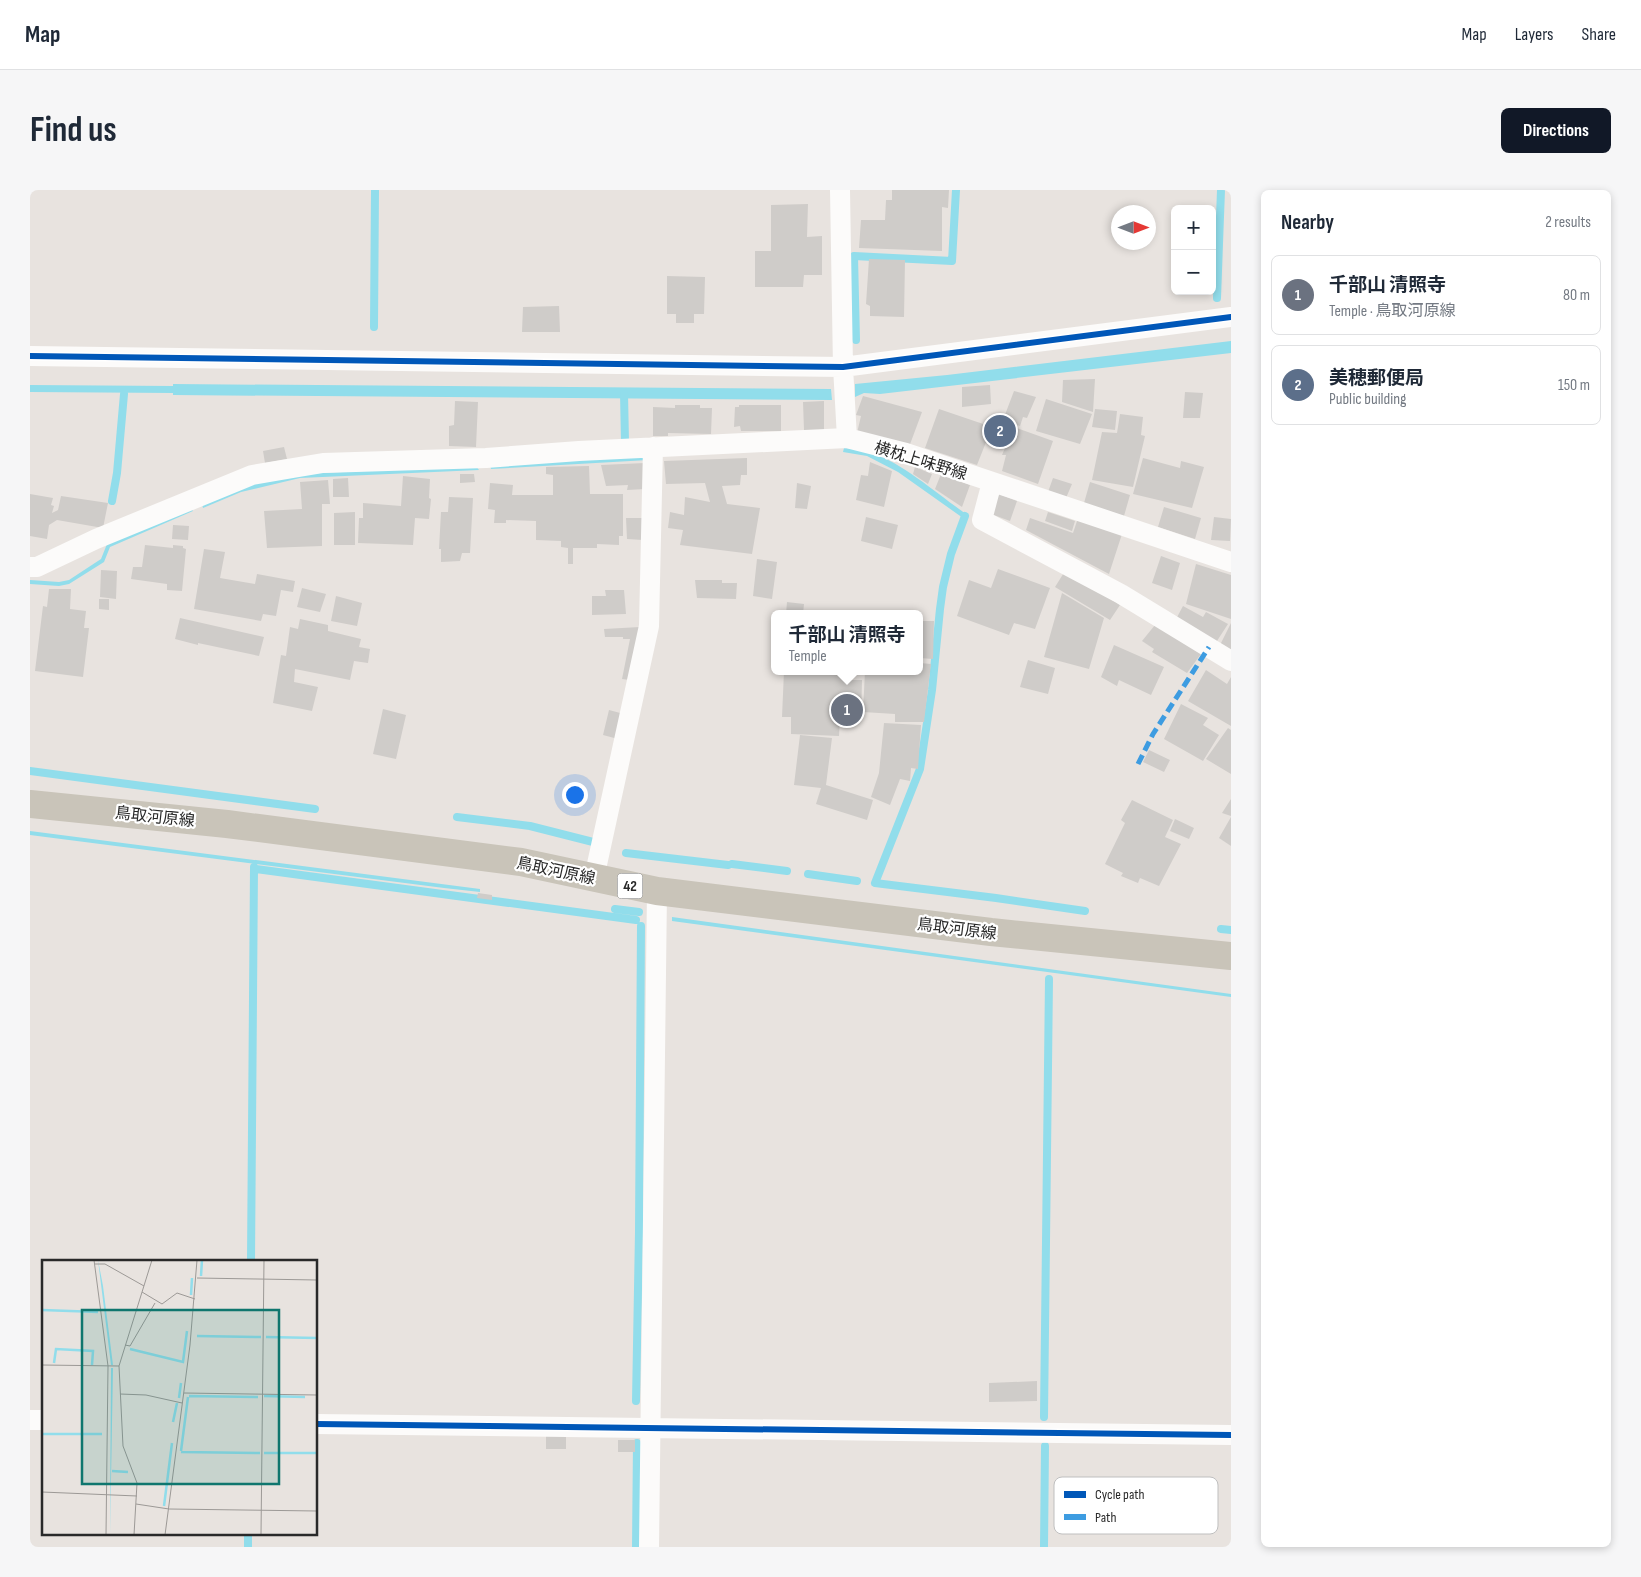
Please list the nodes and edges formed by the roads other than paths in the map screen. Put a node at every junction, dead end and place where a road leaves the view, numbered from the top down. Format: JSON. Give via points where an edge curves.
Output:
{"nodes":[{"id":1,"x":840,"y":190,"type":"edge"},
{"id":2,"x":1231,"y":317,"type":"edge"},
{"id":3,"x":30,"y":356,"type":"edge"},
{"id":4,"x":843,"y":367,"type":"junction"},
{"id":5,"x":847,"y":438,"type":"junction"},
{"id":6,"x":653,"y":447,"type":"junction"},
{"id":7,"x":992,"y":482,"type":"junction"},
{"id":8,"x":1231,"y":562,"type":"edge"},
{"id":9,"x":30,"y":567,"type":"edge"},
{"id":10,"x":1231,"y":661,"type":"edge"},
{"id":11,"x":30,"y":804,"type":"edge"},
{"id":12,"x":594,"y":878,"type":"junction"},
{"id":13,"x":657,"y":892,"type":"junction"},
{"id":14,"x":1231,"y":956,"type":"edge"},
{"id":15,"x":318,"y":1424,"type":"edge"},
{"id":16,"x":651,"y":1428,"type":"junction"},
{"id":17,"x":1231,"y":1435,"type":"edge"},
{"id":18,"x":649,"y":1547,"type":"edge"}],
"edges":[{"from":1,"to":4,"type":"street"},
{"from":2,"to":4,"type":"street"},
{"from":3,"to":4,"type":"street"},
{"from":4,"to":5,"type":"street"},
{"from":5,"to":6,"type":"street","name":"横枕上味野線"},
{"from":5,"to":7,"type":"street","name":"横枕上味野線","via":[[906,453]]},
{"from":6,"to":9,"type":"street","name":"横枕上味野線","via":[[486,458],[323,463],[252,475],[96,539],[37,567]]},
{"from":6,"to":12,"type":"street","via":[[649,626]]},
{"from":7,"to":8,"type":"street","name":"横枕上味野線"},
{"from":7,"to":10,"type":"street","via":[[982,520],[1121,594]]},
{"from":11,"to":12,"type":"main road","name":"鳥取河原線","number":"42","via":[[227,824],[520,862]]},
{"from":12,"to":13,"type":"main road","name":"鳥取河原線","number":"42"},
{"from":13,"to":14,"type":"main road","name":"鳥取河原線","number":"42","via":[[991,932]]},
{"from":13,"to":16,"type":"street"},
{"from":15,"to":16,"type":"street"},
{"from":16,"to":17,"type":"street"},
{"from":16,"to":18,"type":"street"}]}
